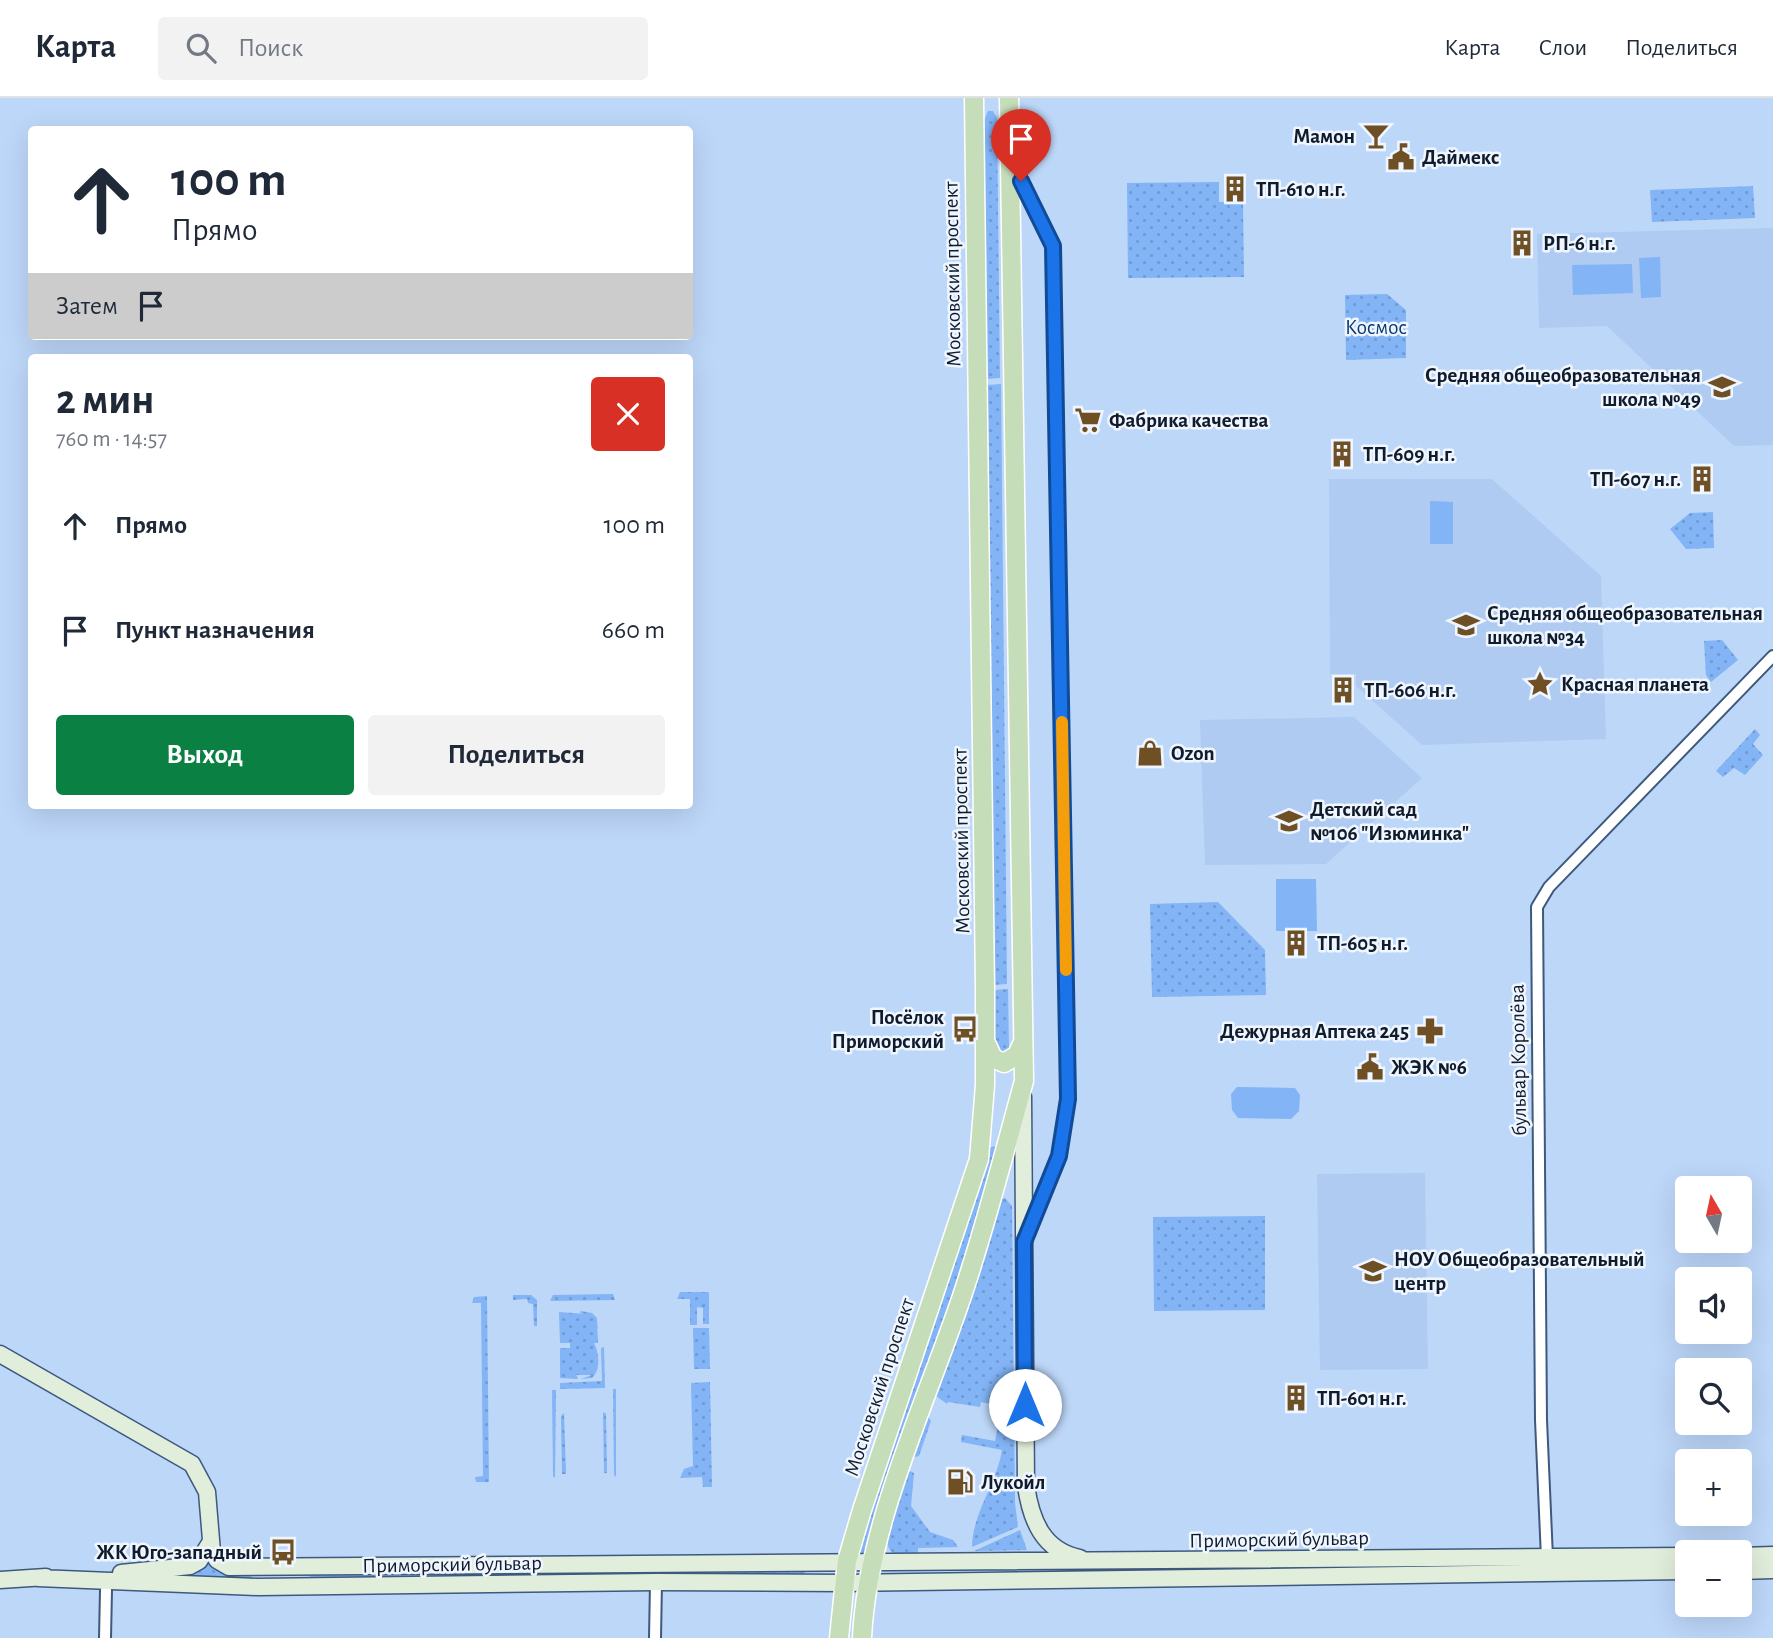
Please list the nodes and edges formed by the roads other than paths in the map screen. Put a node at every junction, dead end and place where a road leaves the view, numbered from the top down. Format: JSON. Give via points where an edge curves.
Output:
{"nodes":[{"id":1,"x":974,"y":98,"type":"edge"},
{"id":2,"x":1009,"y":98,"type":"edge"},
{"id":3,"x":1010,"y":159,"type":"junction"},
{"id":4,"x":1773,"y":656,"type":"edge"},
{"id":5,"x":986,"y":1043,"type":"junction"},
{"id":6,"x":1022,"y":1044,"type":"junction"},
{"id":7,"x":1024,"y":1081,"type":"junction"},
{"id":8,"x":1003,"y":1153,"type":"junction"},
{"id":9,"x":979,"y":1159,"type":"junction"},
{"id":10,"x":1023,"y":1184,"type":"junction"},
{"id":11,"x":1049,"y":1185,"type":"junction"},
{"id":12,"x":1024,"y":1242,"type":"junction"},
{"id":13,"x":0,"y":1353,"type":"edge"},
{"id":14,"x":210,"y":1543,"type":"junction"},
{"id":15,"x":1773,"y":1555,"type":"edge"},
{"id":16,"x":1675,"y":1556,"type":"edge"},
{"id":17,"x":1752,"y":1556,"type":"edge"},
{"id":18,"x":1547,"y":1558,"type":"junction"},
{"id":19,"x":848,"y":1562,"type":"junction"},
{"id":20,"x":871,"y":1562,"type":"junction"},
{"id":21,"x":1100,"y":1562,"type":"junction"},
{"id":22,"x":657,"y":1563,"type":"junction"},
{"id":23,"x":259,"y":1569,"type":"junction"},
{"id":24,"x":1773,"y":1570,"type":"edge"},
{"id":25,"x":1675,"y":1571,"type":"edge"},
{"id":26,"x":1752,"y":1571,"type":"edge"},
{"id":27,"x":38,"y":1578,"type":"junction"},
{"id":28,"x":0,"y":1580,"type":"edge"},
{"id":29,"x":656,"y":1582,"type":"junction"},
{"id":30,"x":844,"y":1583,"type":"junction"},
{"id":31,"x":867,"y":1583,"type":"junction"},
{"id":32,"x":258,"y":1587,"type":"junction"},
{"id":33,"x":106,"y":1590,"type":"dead end"},
{"id":34,"x":105,"y":1638,"type":"edge"},
{"id":35,"x":655,"y":1638,"type":"edge"},
{"id":36,"x":838,"y":1638,"type":"edge"},
{"id":37,"x":862,"y":1638,"type":"edge"}],
"edges":[{"from":1,"to":5,"type":"main road","name":"Московский проспект"},
{"from":2,"to":3,"type":"main road"},
{"from":3,"to":6,"type":"main road"},
{"from":3,"to":11,"type":"street","via":[[1053,246],[1056,308],[1068,1099],[1059,1156]]},
{"from":4,"to":18,"type":"street","name":"бульвар Королёва","via":[[1549,887],[1537,907],[1540,1397]]},
{"from":5,"to":6,"type":"main road","via":[[993,1058],[1004,1063],[1017,1055]]},
{"from":5,"to":9,"type":"main road","name":"Московский проспект"},
{"from":6,"to":7,"type":"main road"},
{"from":7,"to":8,"type":"main road"},
{"from":7,"to":10,"type":"main road"},
{"from":8,"to":9,"type":"main road","via":[[1004,1136],[995,1133]]},
{"from":8,"to":20,"type":"main road","via":[[963,1294]]},
{"from":9,"to":19,"type":"main road","name":"Московский проспект"},
{"from":10,"to":11,"type":"street","via":[[1034,1194]]},
{"from":10,"to":12,"type":"main road"},
{"from":11,"to":12,"type":"street"},
{"from":12,"to":21,"type":"main road","via":[[1028,1505],[1042,1536],[1054,1548],[1071,1557]]},
{"from":13,"to":14,"type":"main road","via":[[192,1464],[207,1492]]},
{"from":14,"to":23,"type":"main road","name":"Приморский бульвар","via":[[217,1560],[229,1567]]},
{"from":14,"to":27,"type":"main road","via":[[199,1561],[179,1569]]},
{"from":15,"to":17,"type":"main road"},
{"from":16,"to":18,"type":"main road","name":"Приморский бульвар"},
{"from":18,"to":21,"type":"main road","name":"Приморский бульвар"},
{"from":19,"to":20,"type":"main road","name":"Приморский бульвар"},
{"from":19,"to":22,"type":"main road","name":"Приморский бульвар"},
{"from":19,"to":30,"type":"main road","name":"Московский проспект"},
{"from":20,"to":21,"type":"main road","name":"Приморский бульвар"},
{"from":20,"to":31,"type":"main road"},
{"from":22,"to":23,"type":"main road","name":"Приморский бульвар"},
{"from":22,"to":29,"type":"main road"},
{"from":23,"to":32,"type":"main road"},
{"from":24,"to":26,"type":"main road"},
{"from":25,"to":31,"type":"main road","name":"Приморский бульвар"},
{"from":27,"to":28,"type":"main road"},
{"from":27,"to":32,"type":"main road","name":"Приморский бульвар"},
{"from":29,"to":30,"type":"main road","name":"Приморский бульвар"},
{"from":29,"to":32,"type":"main road","name":"Приморский бульвар"},
{"from":29,"to":35,"type":"street"},
{"from":30,"to":31,"type":"main road","name":"Приморский бульвар"},
{"from":30,"to":36,"type":"main road","name":"Московский проспект"},
{"from":31,"to":37,"type":"main road"},
{"from":33,"to":34,"type":"street"}]}
